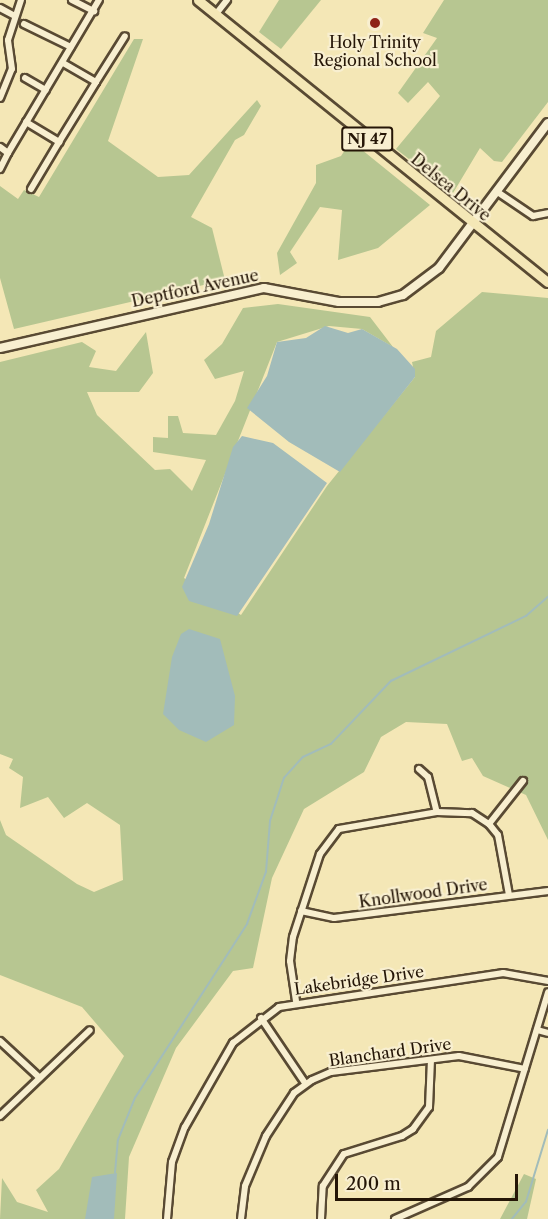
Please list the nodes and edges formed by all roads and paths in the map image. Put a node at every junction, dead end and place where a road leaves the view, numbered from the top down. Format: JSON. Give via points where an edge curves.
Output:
{"nodes":[{"id":1,"x":21,"y":0,"type":"edge"},
{"id":2,"x":72,"y":0,"type":"edge"},
{"id":3,"x":99,"y":0,"type":"edge"},
{"id":4,"x":198,"y":0,"type":"edge"},
{"id":5,"x":227,"y":0,"type":"edge"},
{"id":6,"x":0,"y":8,"type":"edge"},
{"id":7,"x":93,"y":11,"type":"junction"},
{"id":8,"x":216,"y":14,"type":"junction"},
{"id":9,"x":13,"y":15,"type":"junction"},
{"id":10,"x":24,"y":24,"type":"dead end"},
{"id":11,"x":124,"y":36,"type":"dead end"},
{"id":12,"x":71,"y":48,"type":"junction"},
{"id":13,"x":62,"y":63,"type":"junction"},
{"id":14,"x":25,"y":78,"type":"dead end"},
{"id":15,"x":96,"y":82,"type":"junction"},
{"id":16,"x":3,"y":87,"type":"edge"},
{"id":17,"x":46,"y":90,"type":"junction"},
{"id":18,"x":0,"y":98,"type":"edge"},
{"id":19,"x":26,"y":122,"type":"junction"},
{"id":20,"x":548,"y":123,"type":"edge"},
{"id":21,"x":59,"y":142,"type":"junction"},
{"id":22,"x":0,"y":147,"type":"edge"},
{"id":23,"x":8,"y":153,"type":"junction"},
{"id":24,"x":0,"y":169,"type":"edge"},
{"id":25,"x":31,"y":189,"type":"dead end"},
{"id":26,"x":496,"y":190,"type":"junction"},
{"id":27,"x":548,"y":213,"type":"edge"},
{"id":28,"x":472,"y":222,"type":"junction"},
{"id":29,"x":548,"y":282,"type":"edge"},
{"id":30,"x":0,"y":348,"type":"edge"},
{"id":31,"x":419,"y":769,"type":"dead end"},
{"id":32,"x":523,"y":781,"type":"dead end"},
{"id":33,"x":437,"y":812,"type":"junction"},
{"id":34,"x":489,"y":824,"type":"junction"},
{"id":35,"x":548,"y":891,"type":"edge"},
{"id":36,"x":509,"y":895,"type":"junction"},
{"id":37,"x":301,"y":911,"type":"junction"},
{"id":38,"x":548,"y":981,"type":"edge"},
{"id":39,"x":548,"y":992,"type":"edge"},
{"id":40,"x":296,"y":1001,"type":"junction"},
{"id":41,"x":261,"y":1018,"type":"junction"},
{"id":42,"x":90,"y":1030,"type":"dead end"},
{"id":43,"x":537,"y":1030,"type":"junction"},
{"id":44,"x":548,"y":1033,"type":"edge"},
{"id":45,"x":0,"y":1041,"type":"edge"},
{"id":46,"x":431,"y":1060,"type":"junction"},
{"id":47,"x":525,"y":1069,"type":"junction"},
{"id":48,"x":40,"y":1078,"type":"junction"},
{"id":49,"x":305,"y":1083,"type":"junction"},
{"id":50,"x":0,"y":1116,"type":"edge"},
{"id":51,"x":167,"y":1219,"type":"edge"},
{"id":52,"x":242,"y":1219,"type":"edge"},
{"id":53,"x":321,"y":1219,"type":"edge"},
{"id":54,"x":395,"y":1219,"type":"edge"}],
"edges":[{"from":1,"to":9,"type":"street"},
{"from":2,"to":7,"type":"street"},
{"from":3,"to":7,"type":"street"},
{"from":4,"to":8,"type":"main road","name":"Delsea Drive","number":"NJ 47"},
{"from":5,"to":8,"type":"street"},
{"from":6,"to":9,"type":"street"},
{"from":7,"to":12,"type":"street"},
{"from":8,"to":28,"type":"main road","name":"Delsea Drive","number":"NJ 47"},
{"from":9,"to":16,"type":"street","via":[[8,40],[12,69]]},
{"from":10,"to":12,"type":"street"},
{"from":11,"to":15,"type":"street"},
{"from":12,"to":13,"type":"street"},
{"from":13,"to":15,"type":"street"},
{"from":13,"to":17,"type":"street"},
{"from":14,"to":17,"type":"street"},
{"from":15,"to":21,"type":"street"},
{"from":16,"to":18,"type":"street"},
{"from":17,"to":19,"type":"street"},
{"from":19,"to":21,"type":"street"},
{"from":19,"to":23,"type":"street"},
{"from":20,"to":26,"type":"street","name":"Deptford Avenue"},
{"from":21,"to":25,"type":"street"},
{"from":22,"to":23,"type":"street"},
{"from":23,"to":24,"type":"street"},
{"from":26,"to":27,"type":"street","via":[[532,216]]},
{"from":26,"to":28,"type":"street","name":"Deptford Avenue"},
{"from":28,"to":29,"type":"main road","name":"Delsea Drive","number":"NJ 47"},
{"from":28,"to":30,"type":"street","name":"Deptford Avenue","via":[[427,280],[392,298],[339,302],[262,288]]},
{"from":31,"to":33,"type":"street","via":[[428,777]]},
{"from":32,"to":34,"type":"street"},
{"from":33,"to":34,"type":"street","via":[[472,813]]},
{"from":33,"to":37,"type":"street","via":[[353,824],[332,835],[320,854]]},
{"from":34,"to":36,"type":"street","via":[[503,848]]},
{"from":35,"to":36,"type":"street","name":"Knollwood Drive"},
{"from":36,"to":37,"type":"street","name":"Knollwood Drive","via":[[334,918]]},
{"from":37,"to":40,"type":"street","via":[[290,961]]},
{"from":38,"to":40,"type":"street","name":"Lakebridge Drive","via":[[503,973]]},
{"from":39,"to":43,"type":"street"},
{"from":40,"to":41,"type":"street","name":"Lakebridge Drive"},
{"from":41,"to":49,"type":"street"},
{"from":41,"to":51,"type":"street","name":"Lakebridge Drive","via":[[233,1043],[185,1127],[172,1162]]},
{"from":42,"to":48,"type":"street"},
{"from":43,"to":44,"type":"street"},
{"from":43,"to":47,"type":"street"},
{"from":45,"to":48,"type":"street"},
{"from":46,"to":47,"type":"street","name":"Blanchard Drive","via":[[477,1057]]},
{"from":46,"to":49,"type":"street","name":"Blanchard Drive","via":[[331,1072]]},
{"from":46,"to":53,"type":"street","via":[[429,1107],[402,1136],[344,1154],[323,1186]]},
{"from":47,"to":54,"type":"street","via":[[503,1145],[484,1175],[457,1192]]},
{"from":48,"to":50,"type":"street"},
{"from":49,"to":52,"type":"street","name":"Blanchard Drive","via":[[279,1113],[251,1165]]}]}
